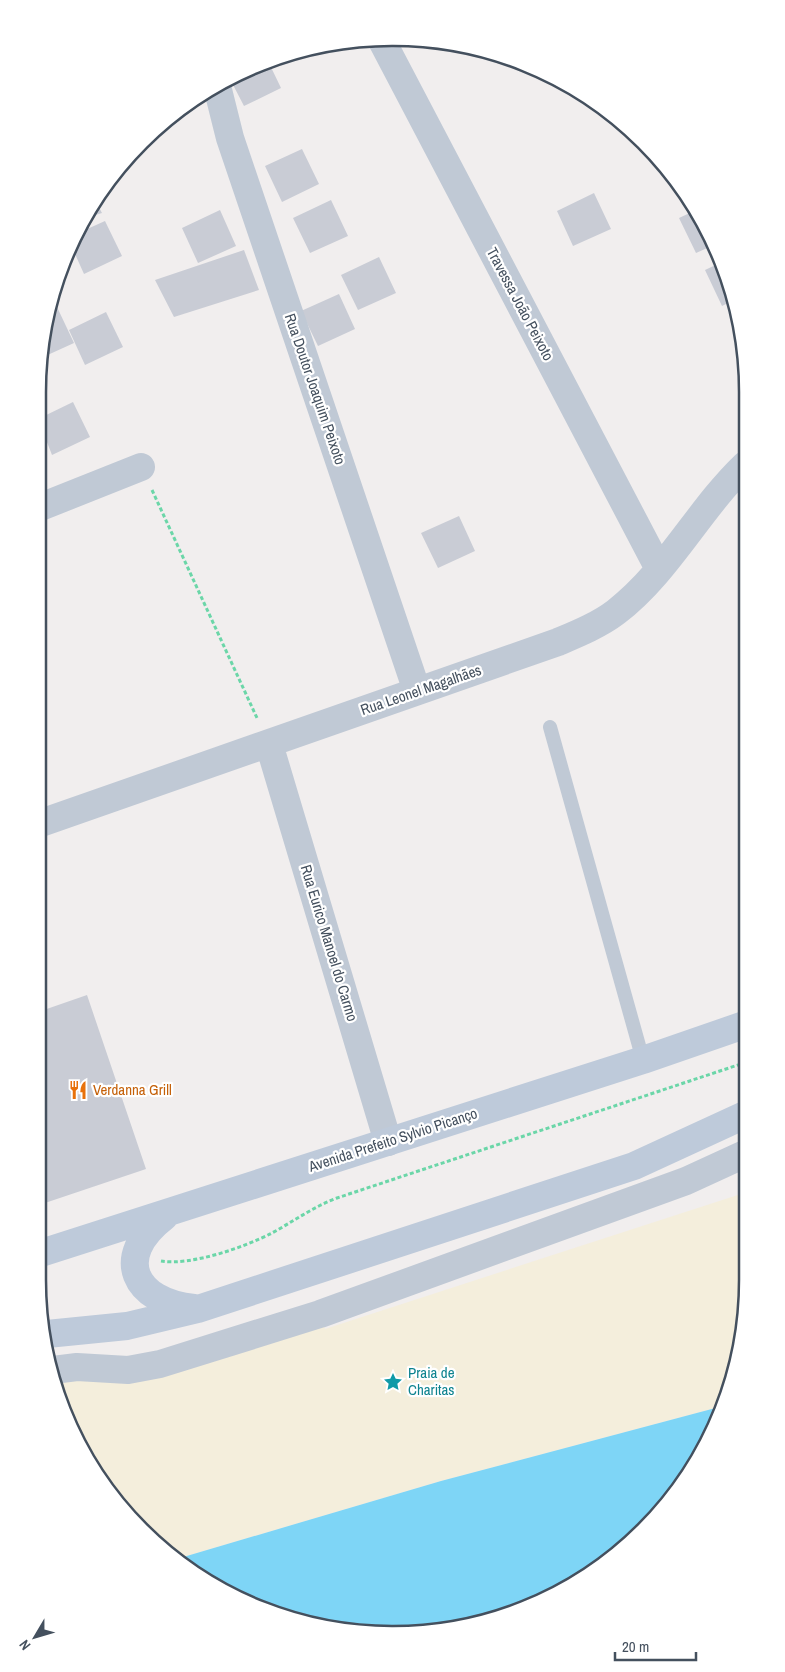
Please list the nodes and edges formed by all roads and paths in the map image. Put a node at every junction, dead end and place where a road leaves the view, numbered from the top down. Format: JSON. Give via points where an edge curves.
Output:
{"nodes":[{"id":1,"x":385,"y":46,"type":"edge"},
{"id":2,"x":219,"y":93,"type":"edge"},
{"id":3,"x":141,"y":468,"type":"joint"},
{"id":4,"x":739,"y":471,"type":"edge"},
{"id":5,"x":46,"y":505,"type":"edge"},
{"id":6,"x":659,"y":569,"type":"junction"},
{"id":7,"x":417,"y":691,"type":"junction"},
{"id":8,"x":550,"y":727,"type":"dead end"},
{"id":9,"x":269,"y":744,"type":"junction"},
{"id":10,"x":46,"y":821,"type":"edge"},
{"id":11,"x":739,"y":1028,"type":"edge"},
{"id":12,"x":643,"y":1060,"type":"junction"},
{"id":13,"x":739,"y":1065,"type":"edge"},
{"id":14,"x":739,"y":1118,"type":"edge"},
{"id":15,"x":388,"y":1142,"type":"junction"},
{"id":16,"x":739,"y":1157,"type":"edge"},
{"id":17,"x":168,"y":1214,"type":"junction"},
{"id":18,"x":46,"y":1252,"type":"edge"},
{"id":19,"x":136,"y":1257,"type":"junction"},
{"id":20,"x":198,"y":1309,"type":"junction"},
{"id":21,"x":51,"y":1334,"type":"edge"},
{"id":22,"x":58,"y":1370,"type":"edge"}],
"edges":[{"from":1,"to":6,"type":"street","name":"Travessa João Peixoto"},
{"from":2,"to":7,"type":"street","name":"Rua Doutor Joaquim Peixoto","via":[[230,138]]},
{"from":3,"to":5,"type":"street"},
{"from":3,"to":9,"type":"path"},
{"from":4,"to":6,"type":"street","name":"Rua Leonel Magalhães"},
{"from":6,"to":7,"type":"street","name":"Rua Leonel Magalhães","via":[[615,613],[583,631]]},
{"from":7,"to":9,"type":"street","name":"Rua Leonel Magalhães"},
{"from":8,"to":12,"type":"lane"},
{"from":9,"to":10,"type":"street","name":"Rua Leonel Magalhães"},
{"from":9,"to":15,"type":"street","name":"Rua Eurico Manoel do Carmo"},
{"from":11,"to":12,"type":"main road","name":"Avenida Prefeito Sylvio Picanço"},
{"from":12,"to":15,"type":"main road","name":"Avenida Prefeito Sylvio Picanço"},
{"from":13,"to":19,"type":"path","via":[[336,1198],[317,1205],[259,1240],[193,1262]]},
{"from":14,"to":20,"type":"main road","via":[[634,1166]]},
{"from":15,"to":17,"type":"main road","name":"Avenida Prefeito Sylvio Picanço"},
{"from":16,"to":22,"type":"street","via":[[686,1181],[358,1300],[179,1358],[128,1370]]},
{"from":17,"to":18,"type":"main road","name":"Avenida Prefeito Sylvio Picanço"},
{"from":17,"to":19,"type":"main road","via":[[149,1228],[138,1245]]},
{"from":19,"to":20,"type":"main road","via":[[142,1286],[157,1299]]},
{"from":20,"to":21,"type":"main road","via":[[127,1326]]}]}
